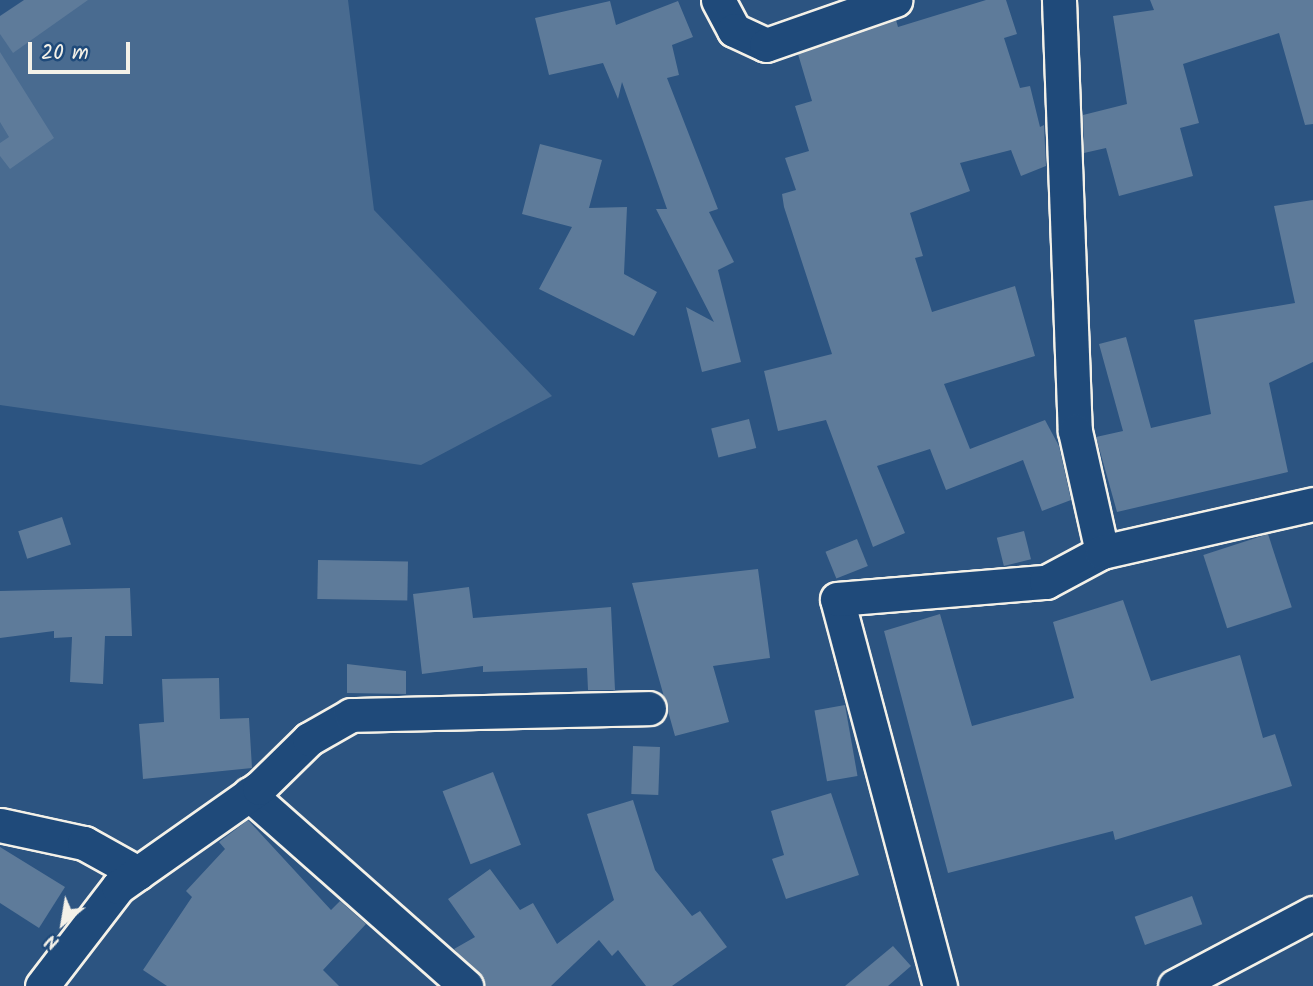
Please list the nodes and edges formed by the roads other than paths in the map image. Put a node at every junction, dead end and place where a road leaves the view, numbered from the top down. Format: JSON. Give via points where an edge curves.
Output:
{"nodes":[{"id":1,"x":718,"y":0,"type":"edge"},
{"id":2,"x":895,"y":0,"type":"edge"},
{"id":3,"x":1059,"y":0,"type":"edge"},
{"id":4,"x":1313,"y":504,"type":"edge"},
{"id":5,"x":1102,"y":552,"type":"junction"},
{"id":6,"x":649,"y":708,"type":"dead end"},
{"id":7,"x":249,"y":794,"type":"junction"},
{"id":8,"x":0,"y":825,"type":"edge"},
{"id":9,"x":138,"y":873,"type":"junction"},
{"id":10,"x":1313,"y":913,"type":"edge"},
{"id":11,"x":42,"y":986,"type":"edge"},
{"id":12,"x":466,"y":986,"type":"edge"},
{"id":13,"x":940,"y":986,"type":"edge"},
{"id":14,"x":1175,"y":986,"type":"edge"}],
"edges":[{"from":1,"to":2,"type":"street","via":[[734,30],[766,45]]},
{"from":3,"to":5,"type":"street","via":[[1075,431]]},
{"from":4,"to":5,"type":"street"},
{"from":5,"to":13,"type":"street","via":[[1046,582],[837,599]]},
{"from":6,"to":7,"type":"street","via":[[351,715],[309,739]]},
{"from":7,"to":9,"type":"street"},
{"from":7,"to":12,"type":"street"},
{"from":8,"to":9,"type":"street","via":[[84,843]]},
{"from":9,"to":11,"type":"street","via":[[118,887]]},
{"from":10,"to":14,"type":"street"}]}
